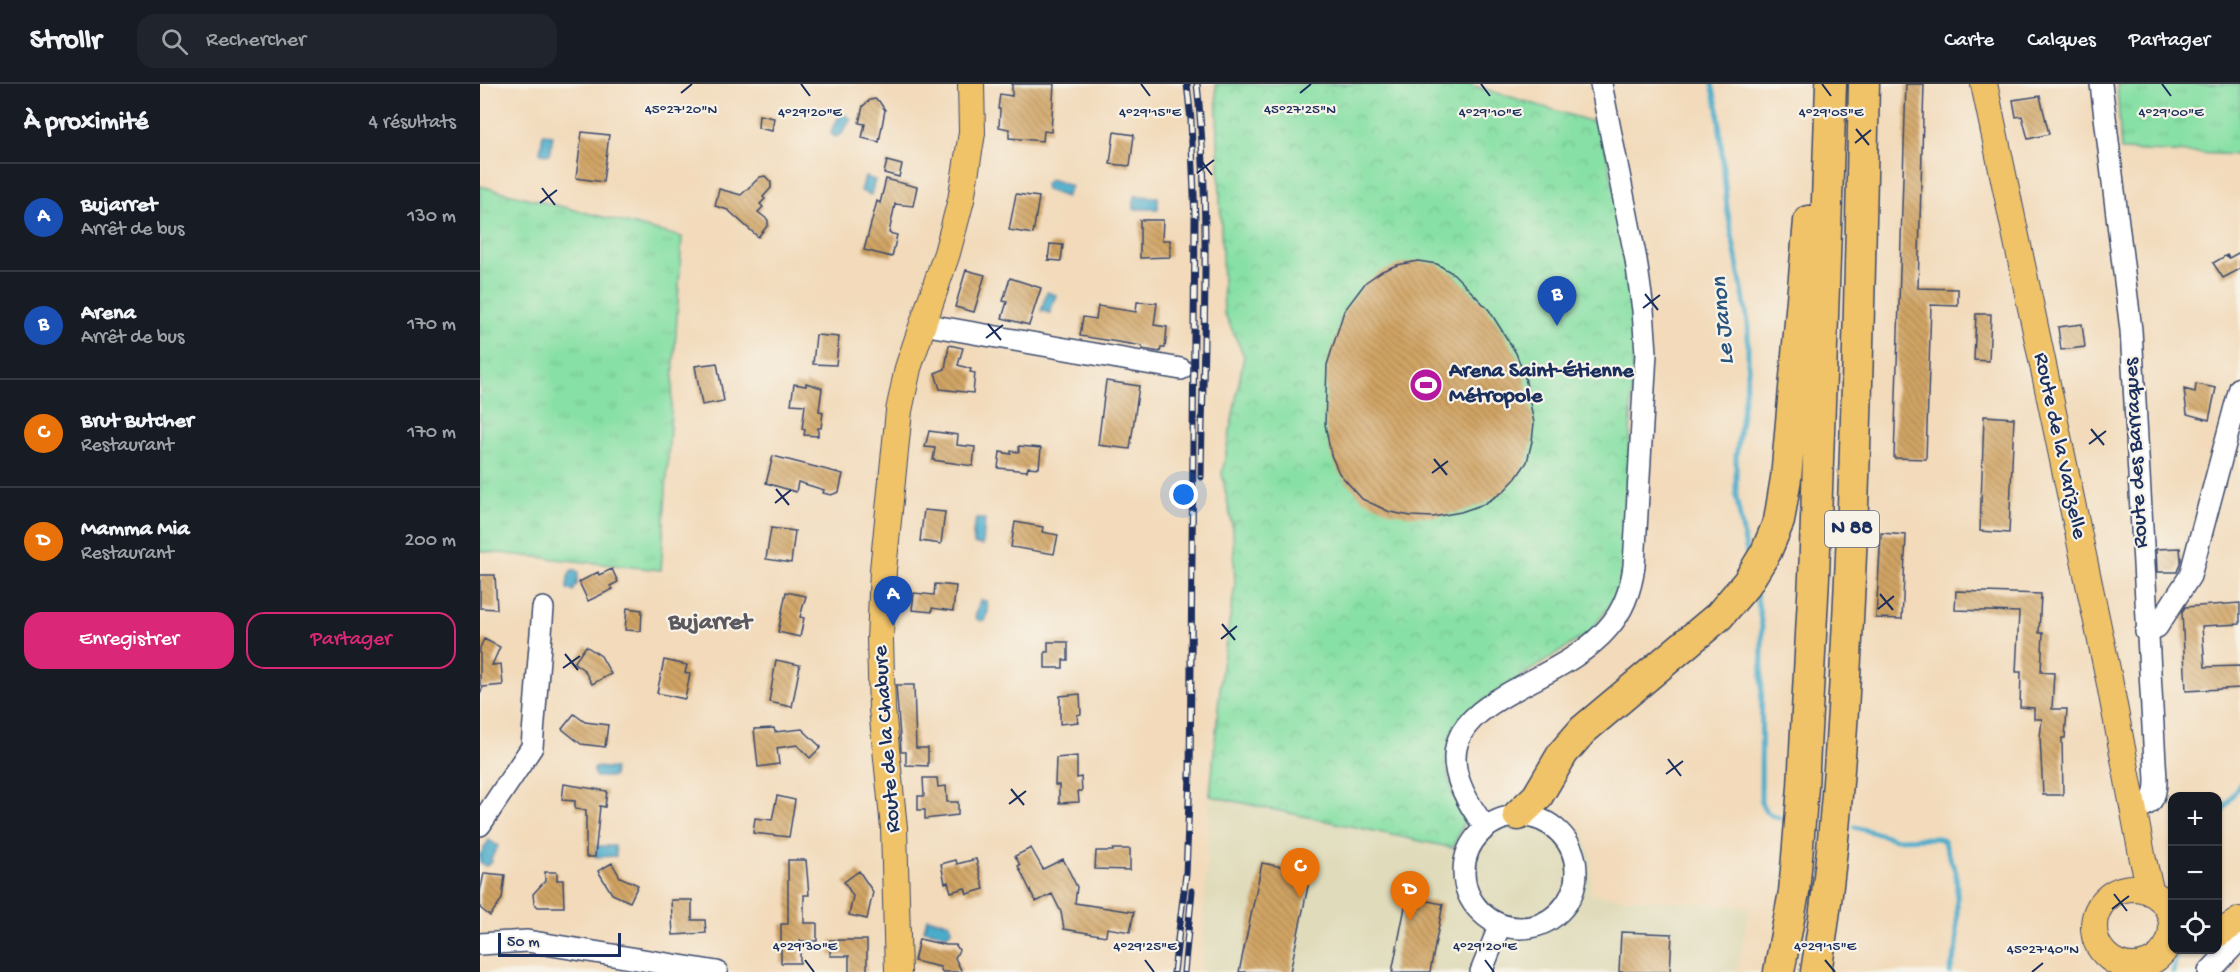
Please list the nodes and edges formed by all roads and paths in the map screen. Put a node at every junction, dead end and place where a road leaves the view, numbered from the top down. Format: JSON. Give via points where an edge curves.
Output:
{"nodes":[{"id":1,"x":971,"y":84,"type":"edge"},
{"id":2,"x":1600,"y":84,"type":"edge"},
{"id":3,"x":1831,"y":84,"type":"edge"},
{"id":4,"x":1864,"y":84,"type":"edge"},
{"id":5,"x":1984,"y":84,"type":"edge"},
{"id":6,"x":2101,"y":84,"type":"edge"},
{"id":7,"x":1830,"y":157,"type":"junction"},
{"id":8,"x":922,"y":324,"type":"junction"},
{"id":9,"x":1181,"y":369,"type":"dead end"},
{"id":10,"x":2240,"y":388,"type":"edge"},
{"id":11,"x":543,"y":608,"type":"dead end"},
{"id":12,"x":2146,"y":632,"type":"junction"},
{"id":13,"x":2133,"y":809,"type":"junction"},
{"id":14,"x":1518,"y":815,"type":"junction"},
{"id":15,"x":480,"y":825,"type":"edge"},
{"id":16,"x":1486,"y":828,"type":"junction"},
{"id":17,"x":2116,"y":892,"type":"junction"},
{"id":18,"x":2164,"y":905,"type":"edge"},
{"id":19,"x":2240,"y":905,"type":"edge"},
{"id":20,"x":2222,"y":914,"type":"edge"},
{"id":21,"x":2240,"y":920,"type":"edge"},
{"id":22,"x":1500,"y":925,"type":"junction"},
{"id":23,"x":2222,"y":931,"type":"edge"},
{"id":24,"x":2240,"y":939,"type":"edge"},
{"id":25,"x":480,"y":944,"type":"edge"},
{"id":26,"x":2157,"y":958,"type":"edge"},
{"id":27,"x":2110,"y":964,"type":"edge"},
{"id":28,"x":717,"y":972,"type":"edge"},
{"id":29,"x":898,"y":972,"type":"edge"},
{"id":30,"x":1481,"y":972,"type":"edge"},
{"id":31,"x":1779,"y":972,"type":"edge"},
{"id":32,"x":1816,"y":972,"type":"edge"},
{"id":33,"x":2209,"y":972,"type":"edge"}],
"edges":[{"from":1,"to":8,"type":"main road","name":"Route de la Chabure","via":[[972,133],[960,200],[947,253]]},
{"from":2,"to":16,"type":"street","via":[[1630,230],[1646,353],[1631,587],[1622,609],[1588,647],[1489,704],[1459,734],[1455,768]]},
{"from":3,"to":7,"type":"highway","number":"N 88"},
{"from":4,"to":32,"type":"highway","number":"N 88","via":[[1856,436],[1841,758],[1831,872]]},
{"from":5,"to":13,"type":"main road","name":"Route de la Varizelle"},
{"from":6,"to":12,"type":"street","name":"Route des Barraques","via":[[2131,330]]},
{"from":7,"to":14,"type":"highway","via":[[1810,198],[1786,478],[1779,521],[1766,552],[1747,584],[1719,616],[1583,729],[1563,753],[1537,797]]},
{"from":7,"to":31,"type":"highway","number":"N 88","via":[[1803,787],[1794,892]]},
{"from":8,"to":9,"type":"street"},
{"from":8,"to":29,"type":"main road","name":"Route de la Chabure","via":[[899,411],[880,640],[882,709],[894,828]]},
{"from":10,"to":12,"type":"street","via":[[2190,576],[2157,627]]},
{"from":11,"to":15,"type":"street","via":[[532,747]]},
{"from":12,"to":13,"type":"street","name":"Route des Barraques","via":[[2156,794],[2151,803]]},
{"from":13,"to":17,"type":"main road","via":[[2129,865]]},
{"from":13,"to":18,"type":"main road","via":[[2143,860]]},
{"from":14,"to":16,"type":"street"},
{"from":14,"to":22,"type":"street","via":[[1536,818],[1557,829],[1572,850],[1577,875],[1570,899],[1552,919],[1519,929]]},
{"from":16,"to":22,"type":"street","via":[[1470,848],[1464,866],[1466,885],[1473,903]]},
{"from":17,"to":18,"type":"main road","via":[[2140,888]]},
{"from":17,"to":27,"type":"main road","via":[[2098,908],[2094,920],[2097,940]]},
{"from":18,"to":26,"type":"main road","via":[[2172,922],[2171,934]]},
{"from":19,"to":20,"type":"main road"},
{"from":21,"to":23,"type":"main road"},
{"from":22,"to":30,"type":"street"},
{"from":24,"to":33,"type":"street"},
{"from":25,"to":28,"type":"street","via":[[527,941]]},
{"from":26,"to":27,"type":"main road","via":[[2132,966]]}]}
